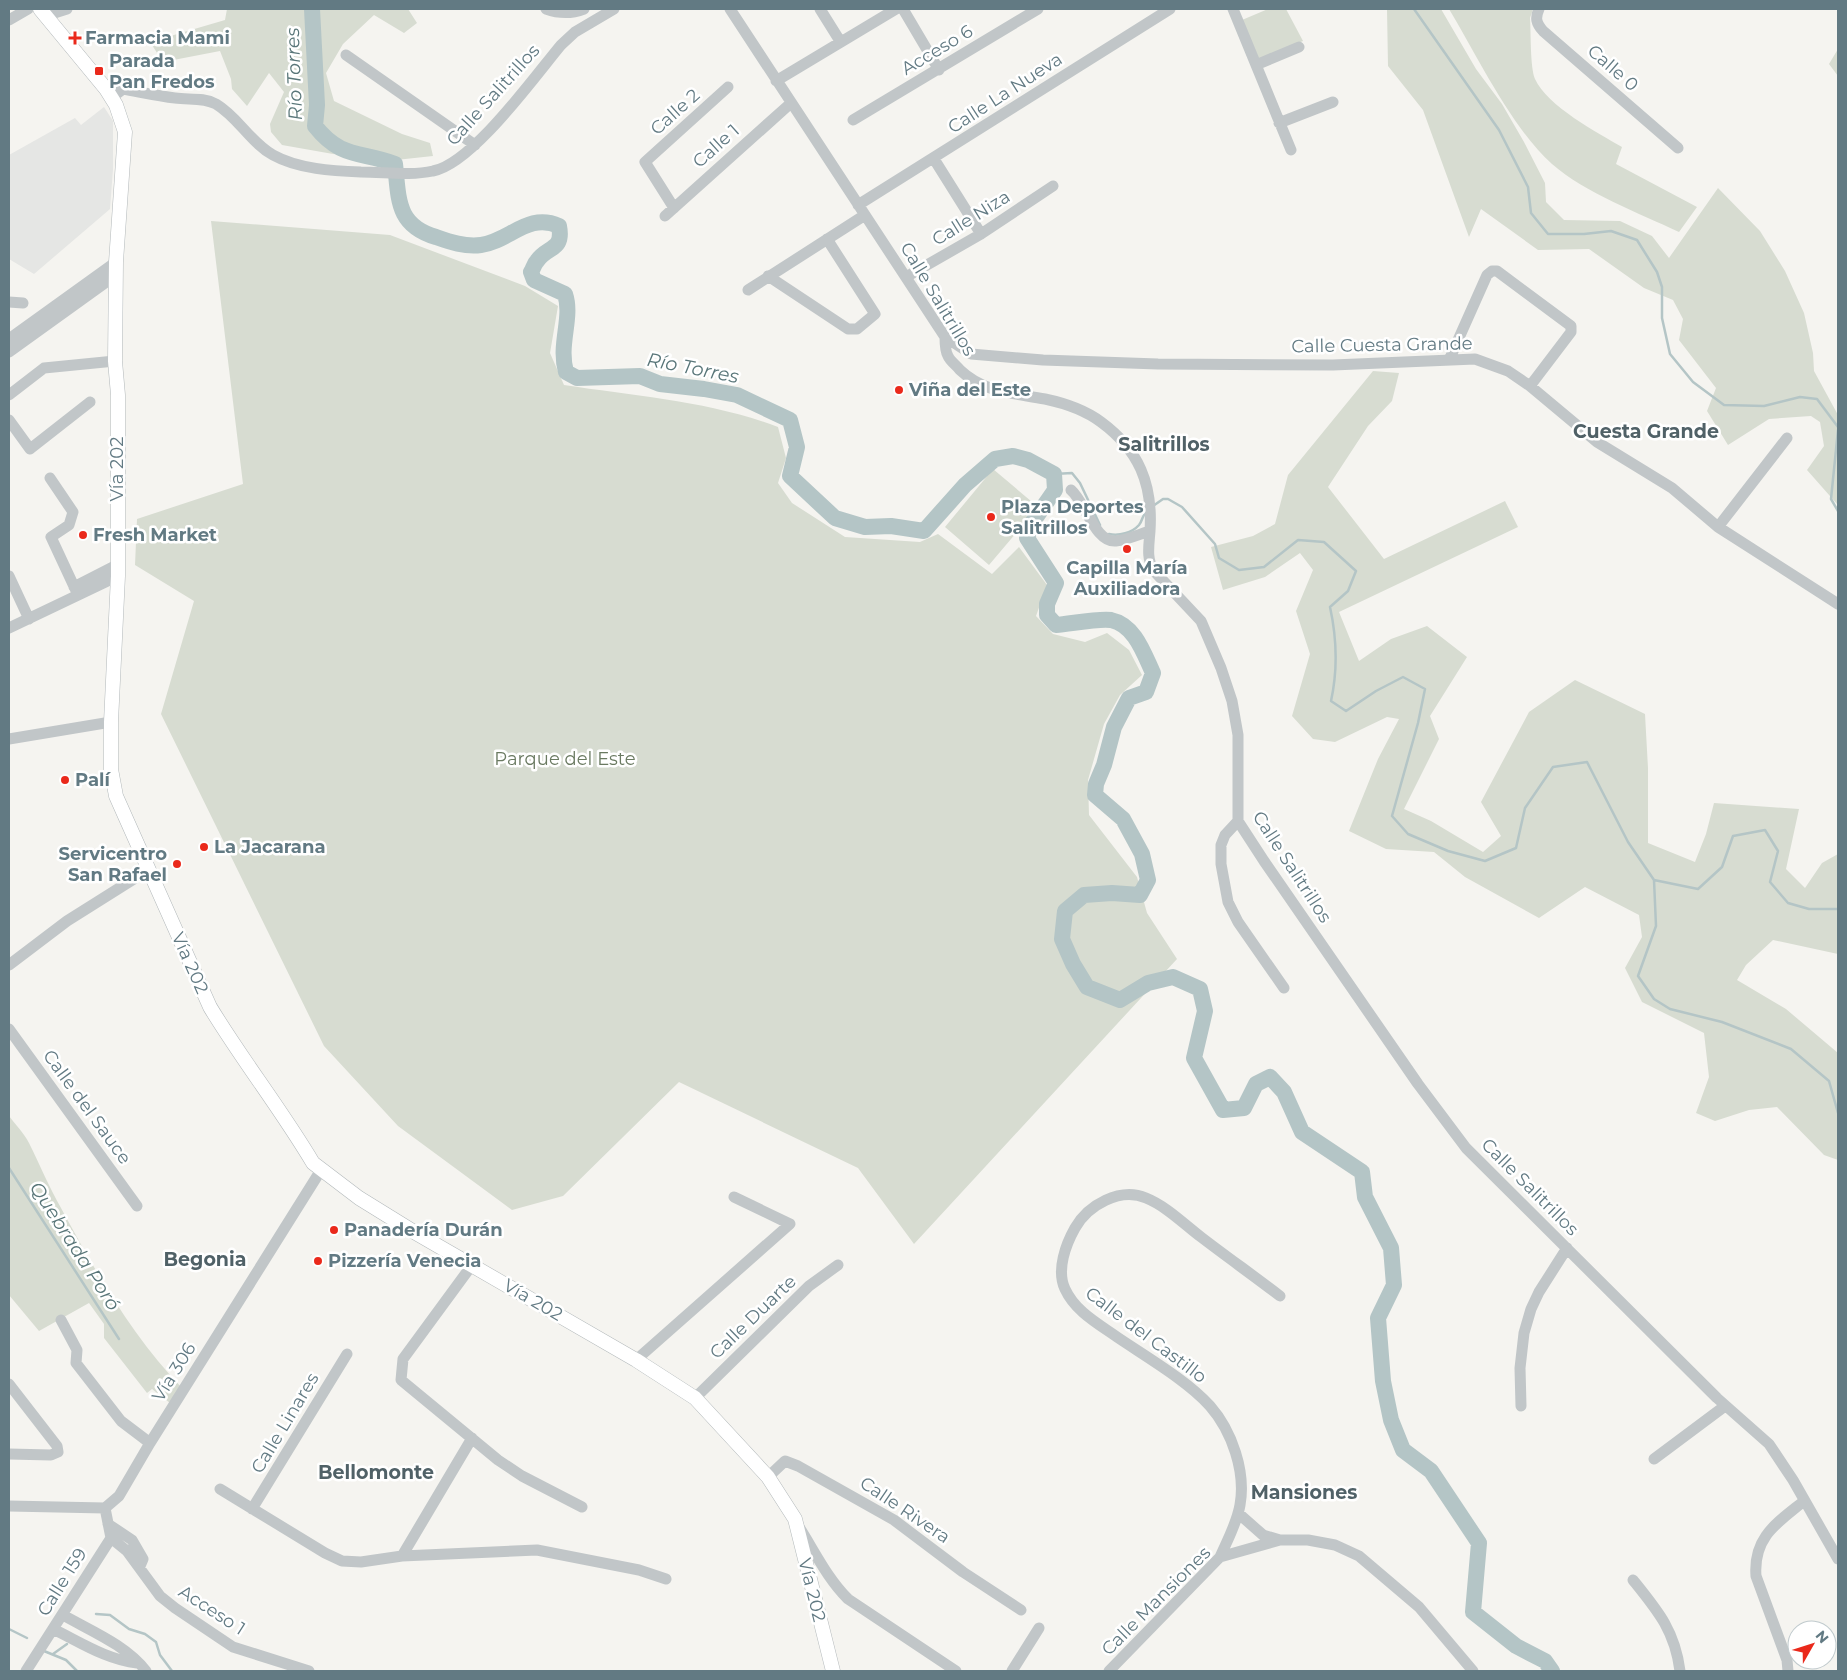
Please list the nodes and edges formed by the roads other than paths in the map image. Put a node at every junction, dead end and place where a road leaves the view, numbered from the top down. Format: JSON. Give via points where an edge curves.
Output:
{"nodes":[{"id":1,"x":28,"y":9,"type":"edge"},
{"id":2,"x":67,"y":9,"type":"edge"},
{"id":3,"x":546,"y":9,"type":"edge"},
{"id":4,"x":584,"y":9,"type":"edge"},
{"id":5,"x":614,"y":9,"type":"edge"},
{"id":6,"x":730,"y":9,"type":"edge"},
{"id":7,"x":820,"y":9,"type":"edge"},
{"id":8,"x":896,"y":9,"type":"edge"},
{"id":9,"x":903,"y":9,"type":"edge"},
{"id":10,"x":1038,"y":9,"type":"edge"},
{"id":11,"x":1170,"y":9,"type":"edge"},
{"id":12,"x":1233,"y":9,"type":"edge"},
{"id":13,"x":1539,"y":9,"type":"edge"},
{"id":14,"x":42,"y":12,"type":"edge"},
{"id":15,"x":9,"y":20,"type":"edge"},
{"id":16,"x":840,"y":41,"type":"junction"},
{"id":17,"x":1299,"y":46,"type":"dead end"},
{"id":18,"x":346,"y":55,"type":"dead end"},
{"id":19,"x":1256,"y":65,"type":"junction"},
{"id":20,"x":940,"y":70,"type":"junction"},
{"id":21,"x":776,"y":81,"type":"junction"},
{"id":22,"x":728,"y":87,"type":"dead end"},
{"id":23,"x":111,"y":98,"type":"junction"},
{"id":24,"x":1333,"y":102,"type":"dead end"},
{"id":25,"x":791,"y":103,"type":"junction"},
{"id":26,"x":853,"y":120,"type":"dead end"},
{"id":27,"x":1279,"y":123,"type":"junction"},
{"id":28,"x":475,"y":145,"type":"junction"},
{"id":29,"x":1678,"y":148,"type":"dead end"},
{"id":30,"x":1290,"y":150,"type":"dead end"},
{"id":31,"x":934,"y":159,"type":"junction"},
{"id":32,"x":1053,"y":186,"type":"dead end"},
{"id":33,"x":862,"y":210,"type":"junction"},
{"id":34,"x":669,"y":212,"type":"joint"},
{"id":35,"x":981,"y":234,"type":"junction"},
{"id":36,"x":827,"y":239,"type":"junction"},
{"id":37,"x":116,"y":268,"type":"junction"},
{"id":38,"x":768,"y":276,"type":"junction"},
{"id":39,"x":906,"y":277,"type":"junction"},
{"id":40,"x":748,"y":290,"type":"dead end"},
{"id":41,"x":9,"y":302,"type":"edge"},
{"id":42,"x":23,"y":303,"type":"dead end"},
{"id":43,"x":945,"y":337,"type":"junction"},
{"id":44,"x":10,"y":346,"type":"edge"},
{"id":45,"x":1450,"y":358,"type":"junction"},
{"id":46,"x":114,"y":361,"type":"junction"},
{"id":47,"x":1530,"y":386,"type":"junction"},
{"id":48,"x":9,"y":395,"type":"edge"},
{"id":49,"x":90,"y":402,"type":"dead end"},
{"id":50,"x":9,"y":420,"type":"edge"},
{"id":51,"x":1787,"y":438,"type":"dead end"},
{"id":52,"x":50,"y":478,"type":"dead end"},
{"id":53,"x":1071,"y":490,"type":"dead end"},
{"id":54,"x":1151,"y":525,"type":"junction"},
{"id":55,"x":1718,"y":527,"type":"junction"},
{"id":56,"x":117,"y":570,"type":"junction"},
{"id":57,"x":9,"y":576,"type":"edge"},
{"id":58,"x":76,"y":591,"type":"junction"},
{"id":59,"x":1838,"y":604,"type":"edge"},
{"id":60,"x":28,"y":618,"type":"junction"},
{"id":61,"x":9,"y":628,"type":"edge"},
{"id":62,"x":110,"y":722,"type":"junction"},
{"id":63,"x":9,"y":739,"type":"edge"},
{"id":64,"x":1238,"y":822,"type":"junction"},
{"id":65,"x":148,"y":870,"type":"junction"},
{"id":66,"x":9,"y":965,"type":"edge"},
{"id":67,"x":1284,"y":988,"type":"dead end"},
{"id":68,"x":9,"y":1029,"type":"edge"},
{"id":69,"x":321,"y":1170,"type":"junction"},
{"id":70,"x":734,"y":1198,"type":"dead end"},
{"id":71,"x":137,"y":1206,"type":"dead end"},
{"id":72,"x":1567,"y":1248,"type":"junction"},
{"id":73,"x":472,"y":1265,"type":"junction"},
{"id":74,"x":838,"y":1265,"type":"dead end"},
{"id":75,"x":1280,"y":1296,"type":"dead end"},
{"id":76,"x":61,"y":1320,"type":"dead end"},
{"id":77,"x":347,"y":1354,"type":"dead end"},
{"id":78,"x":636,"y":1360,"type":"junction"},
{"id":79,"x":9,"y":1384,"type":"edge"},
{"id":80,"x":695,"y":1398,"type":"junction"},
{"id":81,"x":1521,"y":1406,"type":"dead end"},
{"id":82,"x":1726,"y":1406,"type":"junction"},
{"id":83,"x":472,"y":1438,"type":"junction"},
{"id":84,"x":150,"y":1443,"type":"junction"},
{"id":85,"x":9,"y":1454,"type":"edge"},
{"id":86,"x":1654,"y":1459,"type":"dead end"},
{"id":87,"x":768,"y":1477,"type":"junction"},
{"id":88,"x":220,"y":1489,"type":"dead end"},
{"id":89,"x":1804,"y":1501,"type":"junction"},
{"id":90,"x":9,"y":1506,"type":"edge"},
{"id":91,"x":104,"y":1508,"type":"junction"},
{"id":92,"x":582,"y":1508,"type":"dead end"},
{"id":93,"x":252,"y":1509,"type":"junction"},
{"id":94,"x":1238,"y":1513,"type":"junction"},
{"id":95,"x":794,"y":1519,"type":"junction"},
{"id":96,"x":108,"y":1524,"type":"junction"},
{"id":97,"x":111,"y":1538,"type":"junction"},
{"id":98,"x":1280,"y":1540,"type":"junction"},
{"id":99,"x":402,"y":1556,"type":"junction"},
{"id":100,"x":1220,"y":1557,"type":"junction"},
{"id":101,"x":1838,"y":1559,"type":"edge"},
{"id":102,"x":140,"y":1566,"type":"junction"},
{"id":103,"x":666,"y":1579,"type":"dead end"},
{"id":104,"x":1633,"y":1580,"type":"dead end"},
{"id":105,"x":1021,"y":1610,"type":"dead end"},
{"id":106,"x":63,"y":1615,"type":"junction"},
{"id":107,"x":1038,"y":1628,"type":"dead end"},
{"id":108,"x":53,"y":1629,"type":"junction"},
{"id":109,"x":143,"y":1667,"type":"edge"},
{"id":110,"x":26,"y":1671,"type":"edge"},
{"id":111,"x":309,"y":1671,"type":"edge"},
{"id":112,"x":833,"y":1671,"type":"edge"},
{"id":113,"x":956,"y":1671,"type":"edge"},
{"id":114,"x":1012,"y":1671,"type":"edge"},
{"id":115,"x":1109,"y":1671,"type":"edge"},
{"id":116,"x":1473,"y":1671,"type":"edge"},
{"id":117,"x":1680,"y":1671,"type":"edge"},
{"id":118,"x":1788,"y":1671,"type":"edge"}],
"edges":[{"from":1,"to":15,"type":"street"},
{"from":2,"to":14,"type":"street"},
{"from":3,"to":4,"type":"street","via":[[573,13]]},
{"from":5,"to":28,"type":"street","name":"Calle Salitrillos","via":[[575,32]]},
{"from":6,"to":21,"type":"street","name":"Calle Salitrillos"},
{"from":7,"to":16,"type":"street"},
{"from":8,"to":16,"type":"street"},
{"from":9,"to":20,"type":"street"},
{"from":10,"to":20,"type":"street","name":"Acceso 6"},
{"from":11,"to":31,"type":"street","name":"Calle La Nueva"},
{"from":12,"to":19,"type":"street"},
{"from":13,"to":29,"type":"street","name":"Calle 0","via":[[1537,24]]},
{"from":14,"to":23,"type":"main road","name":"Vía 202"},
{"from":16,"to":21,"type":"street"},
{"from":17,"to":19,"type":"street"},
{"from":18,"to":28,"type":"street"},
{"from":19,"to":27,"type":"street"},
{"from":20,"to":26,"type":"street","name":"Acceso 6"},
{"from":21,"to":25,"type":"street","name":"Calle Salitrillos"},
{"from":22,"to":34,"type":"street","name":"Calle 2","via":[[645,162]]},
{"from":23,"to":28,"type":"street","name":"Calle Salitrillos","via":[[123,89],[177,99],[204,100],[221,108],[273,155],[294,163],[340,171],[434,171],[448,166]]},
{"from":23,"to":37,"type":"main road","name":"Vía 202","via":[[125,132]]},
{"from":24,"to":27,"type":"street"},
{"from":25,"to":33,"type":"street","name":"Calle Salitrillos"},
{"from":25,"to":34,"type":"street","name":"Calle 1"},
{"from":27,"to":30,"type":"street"},
{"from":31,"to":33,"type":"street","name":"Calle La Nueva"},
{"from":31,"to":35,"type":"street"},
{"from":32,"to":35,"type":"street","name":"Calle Niza"},
{"from":33,"to":36,"type":"street","name":"Calle La Nueva"},
{"from":33,"to":39,"type":"street","name":"Calle Salitrillos"},
{"from":35,"to":39,"type":"street","name":"Calle Niza"},
{"from":36,"to":38,"type":"street","name":"Calle La Nueva"},
{"from":36,"to":38,"type":"street","via":[[875,314],[857,329],[848,329]]},
{"from":37,"to":44,"type":"street"},
{"from":37,"to":46,"type":"main road","name":"Vía 202"},
{"from":38,"to":40,"type":"street","name":"Calle La Nueva"},
{"from":39,"to":43,"type":"street","name":"Calle Salitrillos"},
{"from":41,"to":42,"type":"street"},
{"from":43,"to":45,"type":"street","name":"Calle Cuesta Grande","via":[[972,354],[1043,360],[1333,365]]},
{"from":43,"to":54,"type":"street","name":"Calle Salitrillos","via":[[947,355],[967,377],[983,386],[1003,393],[1047,399],[1084,411],[1102,423],[1136,458],[1146,479]]},
{"from":45,"to":47,"type":"street","name":"Calle Cuesta Grande","via":[[1475,359],[1491,364]]},
{"from":45,"to":47,"type":"street","via":[[1487,276],[1497,271],[1571,326],[1571,332]]},
{"from":46,"to":48,"type":"street","via":[[44,368]]},
{"from":46,"to":56,"type":"main road","name":"Vía 202","via":[[118,395]]},
{"from":47,"to":55,"type":"street","name":"Calle Cuesta Grande","via":[[1597,442],[1672,488]]},
{"from":49,"to":50,"type":"street","via":[[30,449]]},
{"from":51,"to":55,"type":"street"},
{"from":52,"to":58,"type":"street","via":[[74,516],[69,525],[51,537]]},
{"from":53,"to":54,"type":"street","via":[[1079,497],[1100,535],[1107,540],[1116,541]]},
{"from":54,"to":64,"type":"street","name":"Calle Salitrillos","via":[[1148,562],[1201,621],[1232,701],[1238,734]]},
{"from":55,"to":59,"type":"street","name":"Calle Cuesta Grande"},
{"from":56,"to":58,"type":"street"},
{"from":56,"to":62,"type":"main road","name":"Vía 202"},
{"from":57,"to":60,"type":"street"},
{"from":58,"to":60,"type":"street"},
{"from":60,"to":61,"type":"street"},
{"from":62,"to":63,"type":"street"},
{"from":62,"to":65,"type":"main road","name":"Vía 202","via":[[111,769],[116,796]]},
{"from":64,"to":67,"type":"street","via":[[1225,835],[1221,845],[1228,902],[1238,922]]},
{"from":64,"to":72,"type":"street","name":"Calle Salitrillos","via":[[1466,1148]]},
{"from":65,"to":66,"type":"street","via":[[68,921]]},
{"from":65,"to":69,"type":"main road","name":"Vía 202","via":[[210,1006],[278,1105],[313,1163]]},
{"from":68,"to":71,"type":"street","name":"Calle del Sauce"},
{"from":69,"to":73,"type":"main road","name":"Vía 202","via":[[367,1203]]},
{"from":69,"to":84,"type":"street","name":"Vía 306"},
{"from":70,"to":78,"type":"street","via":[[790,1224]]},
{"from":72,"to":81,"type":"street","via":[[1539,1292],[1529,1317],[1520,1368]]},
{"from":72,"to":82,"type":"street","name":"Calle Salitrillos"},
{"from":73,"to":78,"type":"main road","name":"Vía 202"},
{"from":73,"to":83,"type":"street","via":[[403,1359],[400,1371],[401,1380]]},
{"from":74,"to":80,"type":"street","name":"Calle Duarte","via":[[809,1286]]},
{"from":75,"to":94,"type":"street","name":"Calle del Castillo","via":[[1145,1198],[1111,1198],[1095,1205],[1081,1217],[1065,1248],[1064,1287],[1081,1311],[1188,1388],[1210,1406],[1220,1420],[1230,1437],[1239,1466],[1242,1485]]},
{"from":76,"to":84,"type":"street","via":[[77,1350],[76,1363],[121,1421]]},
{"from":77,"to":93,"type":"street","name":"Calle Linares"},
{"from":78,"to":80,"type":"main road","name":"Vía 202"},
{"from":79,"to":85,"type":"street","via":[[57,1446],[58,1452],[51,1455]]},
{"from":80,"to":87,"type":"main road","name":"Vía 202"},
{"from":82,"to":86,"type":"street"},
{"from":82,"to":89,"type":"street","name":"Calle Salitrillos","via":[[1769,1444]]},
{"from":83,"to":92,"type":"street","via":[[522,1476]]},
{"from":83,"to":99,"type":"street"},
{"from":84,"to":91,"type":"street","name":"Vía 306","via":[[119,1496]]},
{"from":87,"to":95,"type":"main road","name":"Vía 202"},
{"from":87,"to":105,"type":"street","name":"Calle Rivera","via":[[785,1461],[798,1466],[894,1520],[963,1572]]},
{"from":88,"to":93,"type":"street"},
{"from":89,"to":101,"type":"street","name":"Calle Salitrillos"},
{"from":89,"to":118,"type":"street","via":[[1768,1532],[1758,1551],[1756,1564],[1756,1576],[1787,1660]]},
{"from":90,"to":91,"type":"street"},
{"from":91,"to":96,"type":"street","name":"Calle 159"},
{"from":93,"to":99,"type":"street","via":[[342,1561]]},
{"from":94,"to":98,"type":"street","via":[[1263,1534]]},
{"from":94,"to":100,"type":"street","name":"Calle del Castillo"},
{"from":95,"to":112,"type":"main road","name":"Vía 202"},
{"from":95,"to":113,"type":"street","via":[[818,1560],[848,1599]]},
{"from":96,"to":97,"type":"street","name":"Calle 159"},
{"from":96,"to":102,"type":"street","name":"Acceso 1","via":[[132,1540],[143,1559]]},
{"from":97,"to":102,"type":"street","name":"Acceso 1"},
{"from":97,"to":106,"type":"street","name":"Calle 159"},
{"from":98,"to":100,"type":"street","name":"Calle Mansiones"},
{"from":98,"to":116,"type":"street","name":"Calle Mansiones","via":[[1336,1544],[1359,1556],[1419,1607]]},
{"from":99,"to":103,"type":"street","via":[[537,1550],[639,1570]]},
{"from":100,"to":115,"type":"street","name":"Calle Mansiones"},
{"from":102,"to":111,"type":"street","name":"Acceso 1","via":[[160,1596],[233,1647]]},
{"from":104,"to":117,"type":"street","via":[[1664,1620],[1676,1646]]},
{"from":106,"to":108,"type":"street","name":"Calle 159"},
{"from":106,"to":109,"type":"street","via":[[116,1645]]},
{"from":107,"to":114,"type":"street"},
{"from":108,"to":109,"type":"street","via":[[93,1650]]},
{"from":108,"to":110,"type":"street","name":"Calle 159"}]}
